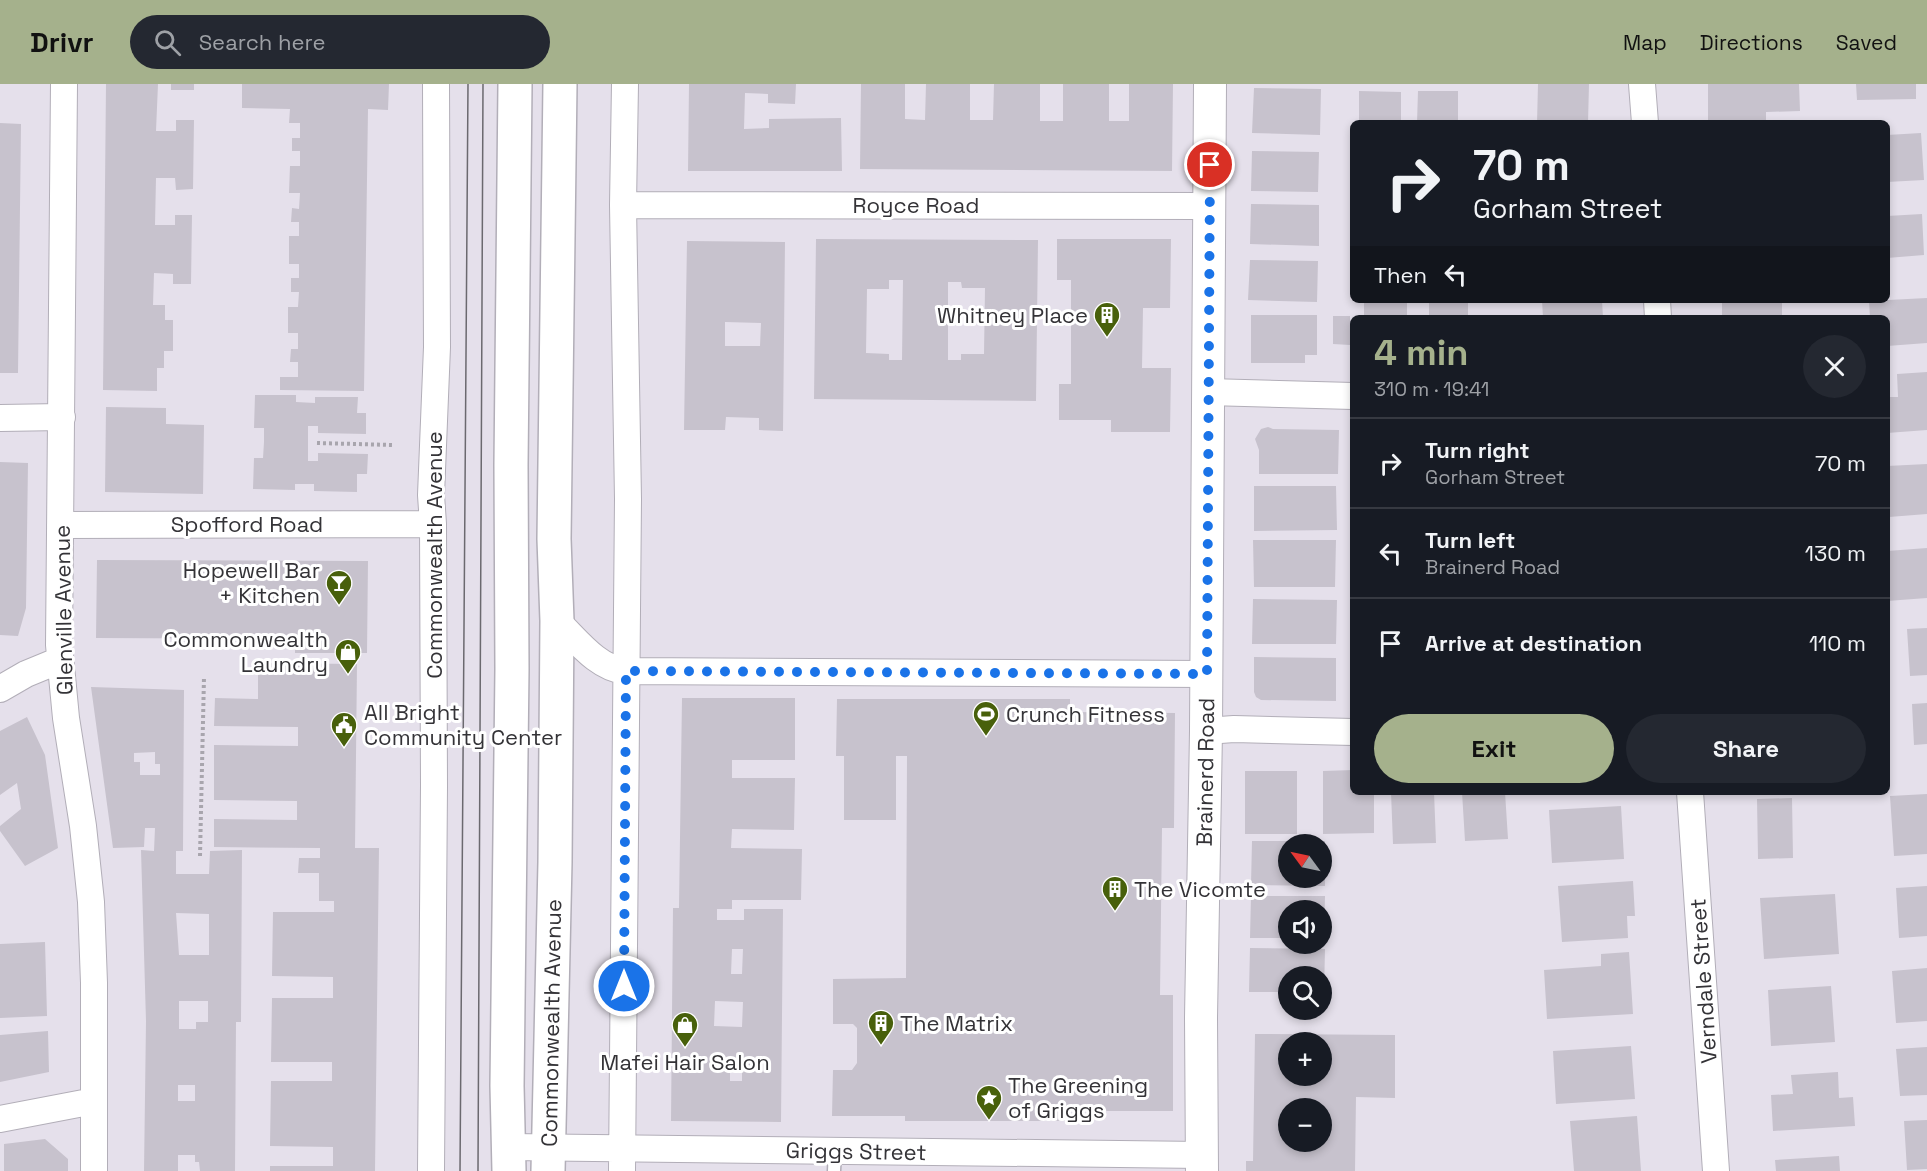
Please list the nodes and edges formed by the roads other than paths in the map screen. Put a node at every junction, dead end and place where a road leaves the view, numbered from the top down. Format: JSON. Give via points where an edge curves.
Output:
{"nodes":[{"id":1,"x":64,"y":84,"type":"edge"},
{"id":2,"x":436,"y":84,"type":"edge"},
{"id":3,"x":515,"y":84,"type":"edge"},
{"id":4,"x":560,"y":84,"type":"edge"},
{"id":5,"x":625,"y":84,"type":"edge"},
{"id":6,"x":1210,"y":84,"type":"edge"},
{"id":7,"x":1642,"y":84,"type":"edge"},
{"id":8,"x":1645,"y":120,"type":"edge"},
{"id":9,"x":623,"y":205,"type":"junction"},
{"id":10,"x":1210,"y":206,"type":"junction"},
{"id":11,"x":1208,"y":393,"type":"junction"},
{"id":12,"x":1350,"y":396,"type":"edge"},
{"id":13,"x":62,"y":417,"type":"junction"},
{"id":14,"x":0,"y":418,"type":"edge"},
{"id":15,"x":433,"y":524,"type":"junction"},
{"id":16,"x":60,"y":525,"type":"junction"},
{"id":17,"x":557,"y":621,"type":"junction"},
{"id":18,"x":60,"y":660,"type":"junction"},
{"id":19,"x":626,"y":671,"type":"junction"},
{"id":20,"x":1207,"y":674,"type":"junction"},
{"id":21,"x":0,"y":689,"type":"edge"},
{"id":22,"x":1206,"y":731,"type":"junction"},
{"id":23,"x":1350,"y":732,"type":"edge"},
{"id":24,"x":1690,"y":795,"type":"edge"},
{"id":25,"x":94,"y":1101,"type":"junction"},
{"id":26,"x":0,"y":1119,"type":"edge"},
{"id":27,"x":509,"y":1159,"type":"edge"},
{"id":28,"x":548,"y":1160,"type":"edge"},
{"id":29,"x":623,"y":1160,"type":"edge"},
{"id":30,"x":835,"y":1161,"type":"edge"},
{"id":31,"x":1202,"y":1163,"type":"edge"},
{"id":32,"x":94,"y":1171,"type":"edge"},
{"id":33,"x":431,"y":1171,"type":"edge"},
{"id":34,"x":1716,"y":1171,"type":"edge"}],
"edges":[{"from":1,"to":13,"type":"street","name":"Glenville Avenue"},
{"from":2,"to":15,"type":"street","name":"Commonwealth Avenue"},
{"from":3,"to":27,"type":"main road","name":"Commonwealth Avenue"},
{"from":4,"to":17,"type":"main road","name":"Commonwealth Avenue"},
{"from":5,"to":9,"type":"street"},
{"from":6,"to":10,"type":"street","name":"Brainerd Road"},
{"from":7,"to":8,"type":"street"},
{"from":9,"to":10,"type":"street","name":"Royce Road"},
{"from":9,"to":19,"type":"street","via":[[628,499]]},
{"from":10,"to":11,"type":"street","name":"Brainerd Road"},
{"from":11,"to":12,"type":"street"},
{"from":11,"to":20,"type":"street","name":"Brainerd Road"},
{"from":13,"to":14,"type":"street"},
{"from":13,"to":16,"type":"street","name":"Glenville Avenue"},
{"from":15,"to":16,"type":"street","name":"Spofford Road"},
{"from":15,"to":33,"type":"street","name":"Commonwealth Avenue"},
{"from":16,"to":18,"type":"street","name":"Glenville Avenue"},
{"from":17,"to":19,"type":"street","via":[[600,661]]},
{"from":17,"to":28,"type":"main road","name":"Commonwealth Avenue"},
{"from":18,"to":21,"type":"street"},
{"from":18,"to":25,"type":"street","name":"Glenville Avenue","via":[[92,902]]},
{"from":19,"to":20,"type":"street"},
{"from":19,"to":29,"type":"street"},
{"from":20,"to":22,"type":"street","name":"Brainerd Road"},
{"from":22,"to":23,"type":"street"},
{"from":22,"to":31,"type":"street","name":"Brainerd Road"},
{"from":24,"to":34,"type":"street","name":"Verndale Street"},
{"from":25,"to":26,"type":"street"},
{"from":25,"to":32,"type":"street","name":"Glenville Avenue"},
{"from":27,"to":28,"type":"street","name":"Griggs Street"},
{"from":28,"to":29,"type":"street","name":"Griggs Street"},
{"from":29,"to":30,"type":"street","name":"Griggs Street"},
{"from":30,"to":31,"type":"street","name":"Griggs Street"}]}
